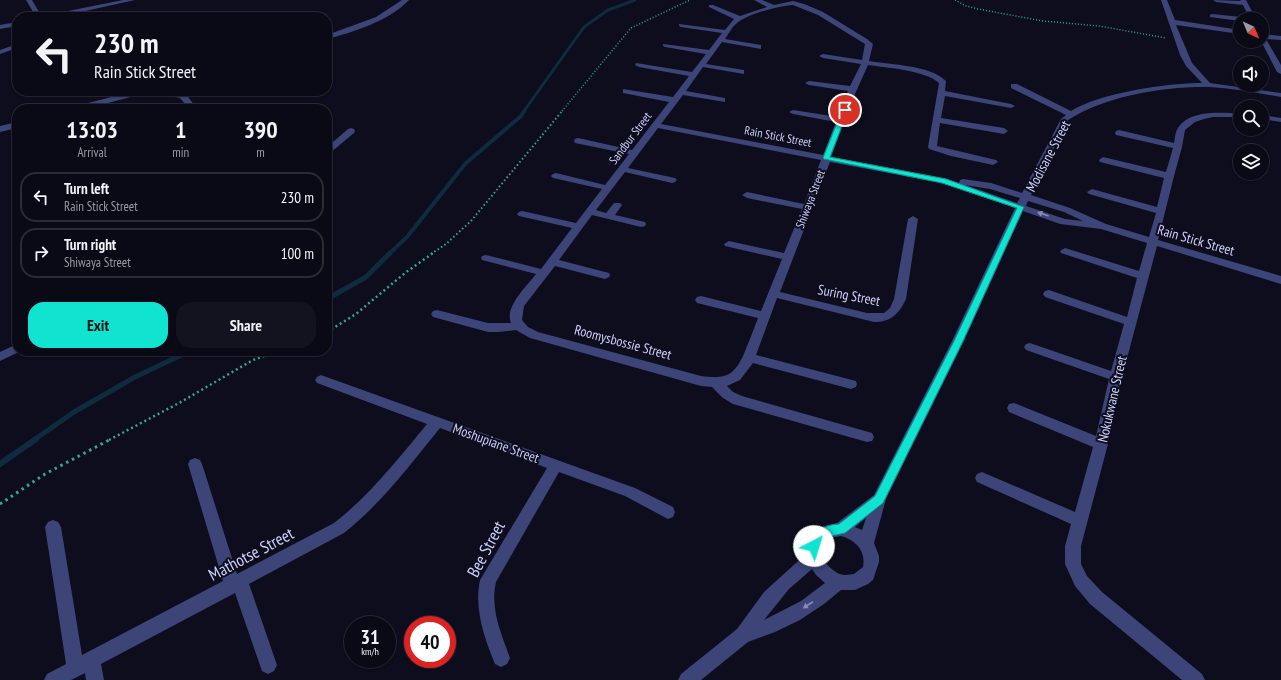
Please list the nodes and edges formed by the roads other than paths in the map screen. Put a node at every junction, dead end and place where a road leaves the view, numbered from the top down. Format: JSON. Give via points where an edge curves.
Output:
{"nodes":[{"id":1,"x":29,"y":0,"type":"edge"},
{"id":2,"x":132,"y":0,"type":"edge"},
{"id":3,"x":406,"y":0,"type":"edge"},
{"id":4,"x":757,"y":0,"type":"edge"},
{"id":5,"x":1164,"y":0,"type":"edge"},
{"id":6,"x":1216,"y":0,"type":"edge"},
{"id":7,"x":1245,"y":2,"type":"edge"},
{"id":8,"x":803,"y":5,"type":"joint"},
{"id":9,"x":711,"y":6,"type":"dead end"},
{"id":10,"x":774,"y":7,"type":"junction"},
{"id":11,"x":37,"y":12,"type":"edge"},
{"id":12,"x":73,"y":12,"type":"edge"},
{"id":13,"x":1250,"y":12,"type":"edge"},
{"id":14,"x":1212,"y":16,"type":"dead end"},
{"id":15,"x":740,"y":18,"type":"junction"},
{"id":16,"x":1233,"y":18,"type":"edge"},
{"id":17,"x":12,"y":25,"type":"edge"},
{"id":18,"x":681,"y":25,"type":"dead end"},
{"id":19,"x":1173,"y":25,"type":"junction"},
{"id":20,"x":0,"y":27,"type":"edge"},
{"id":21,"x":727,"y":32,"type":"junction"},
{"id":22,"x":1233,"y":32,"type":"edge"},
{"id":23,"x":332,"y":35,"type":"edge"},
{"id":24,"x":1269,"y":37,"type":"edge"},
{"id":25,"x":1281,"y":38,"type":"edge"},
{"id":26,"x":720,"y":40,"type":"junction"},
{"id":27,"x":665,"y":45,"type":"dead end"},
{"id":28,"x":758,"y":47,"type":"dead end"},
{"id":29,"x":12,"y":48,"type":"edge"},
{"id":30,"x":1268,"y":48,"type":"edge"},
{"id":31,"x":0,"y":52,"type":"edge"},
{"id":32,"x":711,"y":53,"type":"junction"},
{"id":33,"x":823,"y":56,"type":"dead end"},
{"id":34,"x":865,"y":63,"type":"junction"},
{"id":35,"x":639,"y":65,"type":"dead end"},
{"id":36,"x":702,"y":65,"type":"junction"},
{"id":37,"x":741,"y":72,"type":"dead end"},
{"id":38,"x":1281,"y":72,"type":"edge"},
{"id":39,"x":694,"y":75,"type":"junction"},
{"id":40,"x":809,"y":83,"type":"dead end"},
{"id":41,"x":1208,"y":85,"type":"junction"},
{"id":42,"x":1014,"y":86,"type":"dead end"},
{"id":43,"x":853,"y":89,"type":"junction"},
{"id":44,"x":626,"y":91,"type":"dead end"},
{"id":45,"x":681,"y":92,"type":"junction"},
{"id":46,"x":942,"y":93,"type":"junction"},
{"id":47,"x":1281,"y":95,"type":"edge"},
{"id":48,"x":124,"y":96,"type":"edge"},
{"id":49,"x":674,"y":100,"type":"junction"},
{"id":50,"x":722,"y":100,"type":"dead end"},
{"id":51,"x":95,"y":104,"type":"edge"},
{"id":52,"x":1011,"y":106,"type":"dead end"},
{"id":53,"x":793,"y":112,"type":"dead end"},
{"id":54,"x":1070,"y":114,"type":"junction"},
{"id":55,"x":1233,"y":115,"type":"edge"},
{"id":56,"x":1269,"y":118,"type":"edge"},
{"id":57,"x":841,"y":120,"type":"junction"},
{"id":58,"x":937,"y":120,"type":"junction"},
{"id":59,"x":1281,"y":120,"type":"edge"},
{"id":60,"x":12,"y":126,"type":"edge"},
{"id":61,"x":655,"y":126,"type":"junction"},
{"id":62,"x":0,"y":129,"type":"edge"},
{"id":63,"x":351,"y":131,"type":"dead end"},
{"id":64,"x":1004,"y":132,"type":"dead end"},
{"id":65,"x":1119,"y":133,"type":"dead end"},
{"id":66,"x":578,"y":141,"type":"dead end"},
{"id":67,"x":332,"y":147,"type":"edge"},
{"id":68,"x":1178,"y":147,"type":"junction"},
{"id":69,"x":635,"y":153,"type":"junction"},
{"id":70,"x":826,"y":158,"type":"junction"},
{"id":71,"x":1103,"y":160,"type":"dead end"},
{"id":72,"x":993,"y":162,"type":"dead end"},
{"id":73,"x":622,"y":169,"type":"junction"},
{"id":74,"x":556,"y":176,"type":"dead end"},
{"id":75,"x":1169,"y":176,"type":"junction"},
{"id":76,"x":672,"y":180,"type":"dead end"},
{"id":77,"x":608,"y":188,"type":"junction"},
{"id":78,"x":1092,"y":192,"type":"dead end"},
{"id":79,"x":747,"y":195,"type":"dead end"},
{"id":80,"x":1023,"y":202,"type":"junction"},
{"id":81,"x":617,"y":205,"type":"dead end"},
{"id":82,"x":806,"y":207,"type":"junction"},
{"id":83,"x":1161,"y":211,"type":"junction"},
{"id":84,"x":590,"y":212,"type":"junction"},
{"id":85,"x":522,"y":214,"type":"dead end"},
{"id":86,"x":608,"y":216,"type":"junction"},
{"id":87,"x":913,"y":219,"type":"dead end"},
{"id":88,"x":641,"y":224,"type":"dead end"},
{"id":89,"x":579,"y":227,"type":"junction"},
{"id":90,"x":1152,"y":242,"type":"junction"},
{"id":91,"x":729,"y":244,"type":"dead end"},
{"id":92,"x":1065,"y":251,"type":"dead end"},
{"id":93,"x":788,"y":257,"type":"junction"},
{"id":94,"x":486,"y":258,"type":"dead end"},
{"id":95,"x":553,"y":262,"type":"junction"},
{"id":96,"x":544,"y":273,"type":"junction"},
{"id":97,"x":605,"y":275,"type":"dead end"},
{"id":98,"x":1143,"y":276,"type":"junction"},
{"id":99,"x":1281,"y":280,"type":"edge"},
{"id":100,"x":774,"y":294,"type":"junction"},
{"id":101,"x":1049,"y":294,"type":"dead end"},
{"id":102,"x":701,"y":300,"type":"dead end"},
{"id":103,"x":437,"y":314,"type":"dead end"},
{"id":104,"x":764,"y":316,"type":"junction"},
{"id":105,"x":1130,"y":322,"type":"junction"},
{"id":106,"x":521,"y":327,"type":"junction"},
{"id":107,"x":1030,"y":348,"type":"dead end"},
{"id":108,"x":12,"y":351,"type":"edge"},
{"id":109,"x":0,"y":357,"type":"edge"},
{"id":110,"x":748,"y":357,"type":"junction"},
{"id":111,"x":1116,"y":377,"type":"junction"},
{"id":112,"x":321,"y":380,"type":"dead end"},
{"id":113,"x":719,"y":382,"type":"junction"},
{"id":114,"x":851,"y":384,"type":"dead end"},
{"id":115,"x":1014,"y":408,"type":"dead end"},
{"id":116,"x":437,"y":422,"type":"junction"},
{"id":117,"x":868,"y":437,"type":"dead end"},
{"id":118,"x":1101,"y":444,"type":"junction"},
{"id":119,"x":195,"y":464,"type":"dead end"},
{"id":120,"x":556,"y":465,"type":"junction"},
{"id":121,"x":982,"y":478,"type":"dead end"},
{"id":122,"x":879,"y":499,"type":"junction"},
{"id":123,"x":668,"y":512,"type":"dead end"},
{"id":124,"x":1080,"y":521,"type":"junction"},
{"id":125,"x":53,"y":527,"type":"dead end"},
{"id":126,"x":841,"y":529,"type":"junction"},
{"id":127,"x":866,"y":544,"type":"junction"},
{"id":128,"x":814,"y":556,"type":"junction"},
{"id":129,"x":839,"y":581,"type":"junction"},
{"id":130,"x":237,"y":584,"type":"junction"},
{"id":131,"x":744,"y":636,"type":"junction"},
{"id":132,"x":501,"y":658,"type":"dead end"},
{"id":133,"x":91,"y":660,"type":"junction"},
{"id":134,"x":268,"y":665,"type":"dead end"},
{"id":135,"x":75,"y":668,"type":"junction"},
{"id":136,"x":53,"y":680,"type":"edge"},
{"id":137,"x":95,"y":680,"type":"edge"},
{"id":138,"x":687,"y":680,"type":"edge"},
{"id":139,"x":1196,"y":680,"type":"edge"}],
"edges":[{"from":1,"to":11,"type":"street"},
{"from":2,"to":12,"type":"street"},
{"from":3,"to":23,"type":"street","via":[[371,22]]},
{"from":4,"to":10,"type":"street"},
{"from":5,"to":19,"type":"street"},
{"from":6,"to":7,"type":"street"},
{"from":7,"to":13,"type":"street"},
{"from":8,"to":10,"type":"street","name":"Sandbur Street","via":[[790,3]]},
{"from":8,"to":34,"type":"street","name":"Shiwaya Street","via":[[869,44]]},
{"from":9,"to":15,"type":"street"},
{"from":10,"to":15,"type":"street","name":"Sandbur Street"},
{"from":14,"to":16,"type":"street"},
{"from":15,"to":21,"type":"street","name":"Sandbur Street"},
{"from":17,"to":20,"type":"street"},
{"from":18,"to":21,"type":"street"},
{"from":19,"to":22,"type":"street"},
{"from":19,"to":41,"type":"street","via":[[1189,64]]},
{"from":21,"to":26,"type":"street","name":"Sandbur Street"},
{"from":24,"to":25,"type":"street"},
{"from":26,"to":28,"type":"street"},
{"from":26,"to":32,"type":"street","name":"Sandbur Street"},
{"from":27,"to":32,"type":"street"},
{"from":29,"to":31,"type":"street"},
{"from":30,"to":38,"type":"street"},
{"from":32,"to":36,"type":"street","name":"Sandbur Street"},
{"from":33,"to":34,"type":"street"},
{"from":34,"to":43,"type":"street","name":"Shiwaya Street"},
{"from":34,"to":46,"type":"street","via":[[923,72],[937,77],[943,81]]},
{"from":35,"to":39,"type":"street"},
{"from":36,"to":37,"type":"street"},
{"from":36,"to":39,"type":"street","name":"Sandbur Street"},
{"from":39,"to":45,"type":"street","name":"Sandbur Street"},
{"from":40,"to":43,"type":"street"},
{"from":41,"to":47,"type":"street","name":"Modisane Street"},
{"from":41,"to":54,"type":"street","name":"Modisane Street","via":[[1147,90],[1089,105]]},
{"from":42,"to":54,"type":"street"},
{"from":43,"to":57,"type":"street","name":"Shiwaya Street"},
{"from":44,"to":49,"type":"street"},
{"from":45,"to":49,"type":"street","name":"Sandbur Street"},
{"from":45,"to":50,"type":"street"},
{"from":46,"to":52,"type":"street"},
{"from":46,"to":58,"type":"street"},
{"from":48,"to":51,"type":"street"},
{"from":49,"to":61,"type":"street","name":"Sandbur Street"},
{"from":53,"to":57,"type":"street"},
{"from":54,"to":80,"type":"street","name":"Modisane Street","via":[[1051,145]]},
{"from":55,"to":68,"type":"street","name":"Nokukwane Street","via":[[1213,115],[1192,120],[1181,130]]},
{"from":56,"to":59,"type":"street"},
{"from":57,"to":70,"type":"street","name":"Shiwaya Street"},
{"from":58,"to":64,"type":"street"},
{"from":58,"to":72,"type":"street","via":[[932,147]]},
{"from":60,"to":62,"type":"street"},
{"from":61,"to":69,"type":"street","name":"Sandbur Street"},
{"from":61,"to":70,"type":"street","name":"Rain Stick Street"},
{"from":63,"to":67,"type":"street"},
{"from":65,"to":68,"type":"street"},
{"from":66,"to":69,"type":"street"},
{"from":68,"to":75,"type":"street","name":"Nokukwane Street"},
{"from":69,"to":73,"type":"street","name":"Sandbur Street"},
{"from":70,"to":80,"type":"street","name":"Rain Stick Street","via":[[944,181]]},
{"from":70,"to":82,"type":"street","name":"Shiwaya Street"},
{"from":71,"to":75,"type":"street"},
{"from":73,"to":76,"type":"street"},
{"from":73,"to":77,"type":"street","name":"Sandbur Street"},
{"from":74,"to":77,"type":"street"},
{"from":75,"to":83,"type":"street","name":"Nokukwane Street"},
{"from":77,"to":84,"type":"street","name":"Sandbur Street"},
{"from":78,"to":83,"type":"street"},
{"from":79,"to":82,"type":"street"},
{"from":80,"to":90,"type":"street","name":"Rain Stick Street","via":[[1064,222],[1102,226]]},
{"from":80,"to":122,"type":"street","name":"Modisane Street","via":[[958,341]]},
{"from":81,"to":86,"type":"street"},
{"from":82,"to":93,"type":"street","name":"Shiwaya Street"},
{"from":83,"to":90,"type":"street","name":"Nokukwane Street"},
{"from":84,"to":86,"type":"street"},
{"from":84,"to":89,"type":"street","name":"Sandbur Street"},
{"from":85,"to":89,"type":"street"},
{"from":86,"to":88,"type":"street"},
{"from":87,"to":100,"type":"street","name":"Suring Street","via":[[900,299],[891,315],[867,317]]},
{"from":89,"to":95,"type":"street","name":"Sandbur Street"},
{"from":90,"to":98,"type":"street","name":"Nokukwane Street"},
{"from":90,"to":99,"type":"street","name":"Rain Stick Street"},
{"from":91,"to":93,"type":"street"},
{"from":92,"to":98,"type":"street"},
{"from":93,"to":100,"type":"street","name":"Shiwaya Street"},
{"from":94,"to":96,"type":"street"},
{"from":95,"to":96,"type":"street","name":"Sandbur Street"},
{"from":95,"to":97,"type":"street"},
{"from":96,"to":106,"type":"street","name":"Sandbur Street","via":[[516,311],[516,322]]},
{"from":98,"to":105,"type":"street","name":"Nokukwane Street"},
{"from":100,"to":104,"type":"street","name":"Shiwaya Street"},
{"from":101,"to":105,"type":"street"},
{"from":102,"to":104,"type":"street"},
{"from":103,"to":106,"type":"street","via":[[492,329]]},
{"from":104,"to":110,"type":"street","name":"Shiwaya Street"},
{"from":105,"to":111,"type":"street","name":"Nokukwane Street"},
{"from":106,"to":113,"type":"street","name":"Roomysbossie Street","via":[[534,334],[701,381]]},
{"from":107,"to":111,"type":"street"},
{"from":108,"to":109,"type":"street"},
{"from":110,"to":113,"type":"street","name":"Shiwaya Street","via":[[740,373],[732,379]]},
{"from":110,"to":114,"type":"street"},
{"from":111,"to":118,"type":"street","name":"Nokukwane Street"},
{"from":112,"to":116,"type":"street","name":"Moshupiane Street"},
{"from":113,"to":117,"type":"street","via":[[728,395],[738,400]]},
{"from":115,"to":118,"type":"street"},
{"from":116,"to":120,"type":"street","name":"Moshupiane Street"},
{"from":116,"to":130,"type":"street","name":"Mathotse Street","via":[[358,515]]},
{"from":118,"to":124,"type":"street","name":"Nokukwane Street"},
{"from":119,"to":130,"type":"street"},
{"from":120,"to":123,"type":"street","name":"Moshupiane Street","via":[[630,492]]},
{"from":120,"to":132,"type":"street","name":"Bee Street","via":[[488,580],[485,592],[487,620]]},
{"from":121,"to":124,"type":"street"},
{"from":122,"to":126,"type":"street","name":"Modisane Street"},
{"from":122,"to":127,"type":"street","name":"Modisane Street"},
{"from":124,"to":139,"type":"street","name":"Nokukwane Street","via":[[1073,546],[1073,564],[1081,581],[1096,598]]},
{"from":125,"to":135,"type":"street"},
{"from":126,"to":127,"type":"street","via":[[851,532]]},
{"from":126,"to":128,"type":"street","name":"Modisane Street","via":[[823,533],[817,539]]},
{"from":127,"to":129,"type":"street","via":[[872,559],[869,573],[856,582]]},
{"from":128,"to":129,"type":"street","via":[[822,571]]},
{"from":128,"to":131,"type":"street","name":"Modisane Street","via":[[770,598]]},
{"from":129,"to":131,"type":"street","name":"Modisane Street","one_way":true,"via":[[826,594],[783,621]]},
{"from":130,"to":133,"type":"street","name":"Mathotse Street"},
{"from":130,"to":134,"type":"street"},
{"from":131,"to":138,"type":"street","name":"Modisane Street"},
{"from":133,"to":135,"type":"street","name":"Mathotse Street"},
{"from":133,"to":137,"type":"street"},
{"from":135,"to":136,"type":"street","name":"Mathotse Street"}]}
